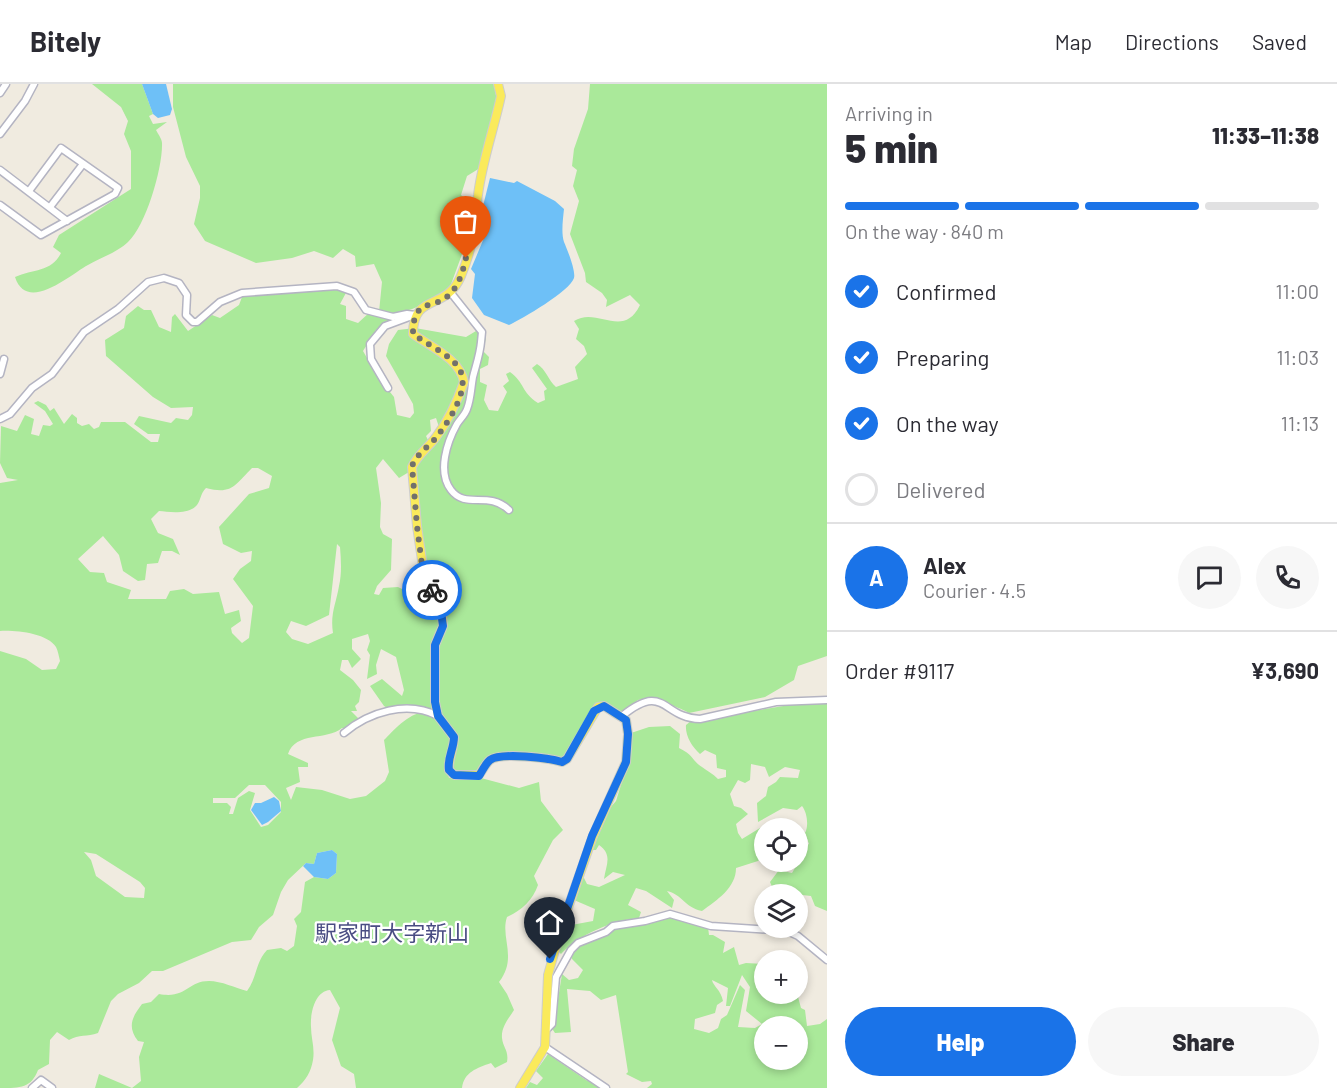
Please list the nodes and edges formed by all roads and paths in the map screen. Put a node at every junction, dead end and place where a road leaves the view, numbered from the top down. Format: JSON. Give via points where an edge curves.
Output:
{"nodes":[{"id":1,"x":6,"y":84,"type":"edge"},
{"id":2,"x":34,"y":84,"type":"edge"},
{"id":3,"x":498,"y":84,"type":"edge"},
{"id":4,"x":0,"y":93,"type":"edge"},
{"id":5,"x":0,"y":134,"type":"edge"},
{"id":6,"x":83,"y":164,"type":"junction"},
{"id":7,"x":0,"y":170,"type":"edge"},
{"id":8,"x":29,"y":191,"type":"junction"},
{"id":9,"x":0,"y":205,"type":"edge"},
{"id":10,"x":50,"y":207,"type":"junction"},
{"id":11,"x":67,"y":220,"type":"junction"},
{"id":12,"x":451,"y":293,"type":"junction"},
{"id":13,"x":416,"y":315,"type":"junction"},
{"id":14,"x":4,"y":359,"type":"dead end"},
{"id":15,"x":0,"y":374,"type":"edge"},
{"id":16,"x":388,"y":388,"type":"dead end"},
{"id":17,"x":0,"y":418,"type":"edge"},
{"id":18,"x":509,"y":510,"type":"dead end"},
{"id":19,"x":827,"y":700,"type":"edge"},
{"id":20,"x":438,"y":716,"type":"junction"},
{"id":21,"x":622,"y":717,"type":"junction"},
{"id":22,"x":344,"y":734,"type":"dead end"},
{"id":23,"x":827,"y":960,"type":"edge"},
{"id":24,"x":547,"y":1029,"type":"junction"},
{"id":25,"x":544,"y":1047,"type":"junction"},
{"id":26,"x":32,"y":1088,"type":"edge"},
{"id":27,"x":52,"y":1088,"type":"edge"},
{"id":28,"x":520,"y":1088,"type":"edge"},
{"id":29,"x":606,"y":1088,"type":"edge"}],
"edges":[{"from":1,"to":4,"type":"street"},
{"from":2,"to":5,"type":"street"},
{"from":3,"to":12,"type":"main road","via":[[501,96],[478,194],[477,218],[460,277]]},
{"from":6,"to":8,"type":"street","via":[[61,148]]},
{"from":6,"to":10,"type":"street"},
{"from":6,"to":11,"type":"street","via":[[118,189]]},
{"from":7,"to":8,"type":"street"},
{"from":8,"to":10,"type":"street"},
{"from":9,"to":11,"type":"street","via":[[41,235]]},
{"from":10,"to":11,"type":"street"},
{"from":12,"to":13,"type":"main road","via":[[427,304]]},
{"from":12,"to":18,"type":"street","via":[[482,332],[482,342],[471,397],[450,441],[445,472],[450,490],[460,498],[494,500]]},
{"from":13,"to":16,"type":"street","via":[[386,326],[370,344],[371,359]]},
{"from":13,"to":17,"type":"street","via":[[393,317],[366,310],[354,292],[337,286],[242,293],[220,302],[193,322],[186,315],[184,288],[172,280],[157,278],[84,332],[52,374]]},
{"from":13,"to":20,"type":"main road","via":[[413,334],[451,359],[464,382],[451,416],[412,466],[424,581],[437,596],[442,614],[434,662]]},
{"from":14,"to":15,"type":"street"},
{"from":19,"to":21,"type":"street","via":[[776,702],[700,719],[677,714],[663,702],[642,702]]},
{"from":20,"to":21,"type":"main road","via":[[454,737],[449,770],[454,775],[479,776],[490,760],[497,757],[562,762],[598,707],[604,706]]},
{"from":20,"to":22,"type":"street","via":[[423,710],[382,711]]},
{"from":21,"to":24,"type":"main road","via":[[628,734],[626,762],[592,836],[550,959]]},
{"from":23,"to":24,"type":"street","via":[[787,931],[711,926],[670,914],[622,923],[571,950],[556,977],[552,1024]]},
{"from":24,"to":25,"type":"main road"},
{"from":25,"to":28,"type":"main road"},
{"from":25,"to":29,"type":"street"},
{"from":26,"to":27,"type":"street","via":[[41,1080]]}]}
